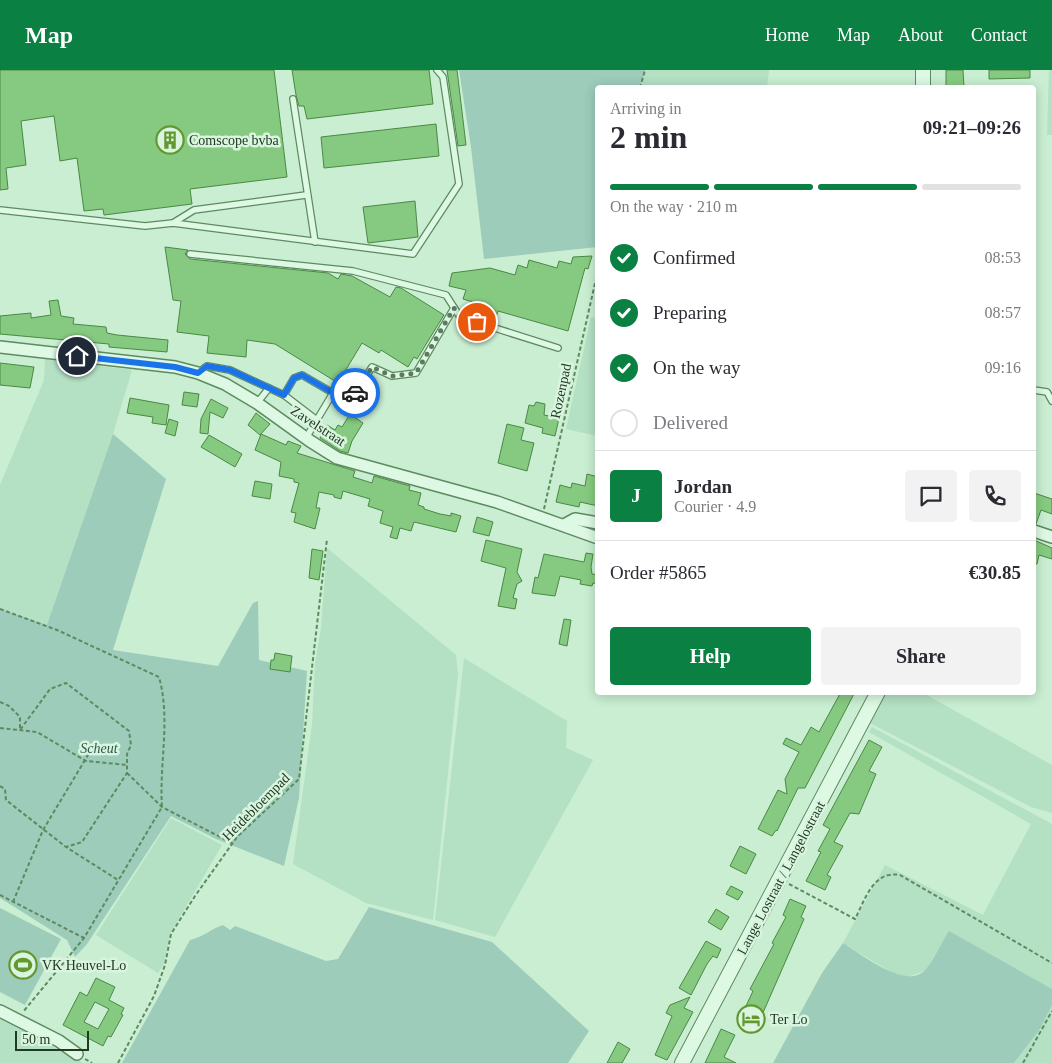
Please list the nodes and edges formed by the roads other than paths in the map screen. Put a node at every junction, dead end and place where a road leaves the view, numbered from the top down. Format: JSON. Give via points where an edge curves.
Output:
{"nodes":[{"id":1,"x":437,"y":70,"type":"edge"},
{"id":2,"x":923,"y":70,"type":"edge"},
{"id":3,"x":923,"y":85,"type":"edge"},
{"id":4,"x":293,"y":99,"type":"dead end"},
{"id":5,"x":306,"y":195,"type":"junction"},
{"id":6,"x":0,"y":210,"type":"edge"},
{"id":7,"x":173,"y":223,"type":"junction"},
{"id":8,"x":315,"y":242,"type":"junction"},
{"id":9,"x":190,"y":254,"type":"dead end"},
{"id":10,"x":454,"y":308,"type":"junction"},
{"id":11,"x":0,"y":347,"type":"edge"},
{"id":12,"x":558,"y":348,"type":"dead end"},
{"id":13,"x":198,"y":373,"type":"junction"},
{"id":14,"x":269,"y":388,"type":"junction"},
{"id":15,"x":1036,"y":390,"type":"edge"},
{"id":16,"x":333,"y":393,"type":"junction"},
{"id":17,"x":284,"y":395,"type":"junction"},
{"id":18,"x":1052,"y":401,"type":"edge"},
{"id":19,"x":257,"y":403,"type":"junction"},
{"id":20,"x":318,"y":421,"type":"junction"},
{"id":21,"x":306,"y":438,"type":"junction"},
{"id":22,"x":595,"y":522,"type":"edge"},
{"id":23,"x":564,"y":524,"type":"junction"},
{"id":24,"x":1036,"y":532,"type":"edge"},
{"id":25,"x":1052,"y":536,"type":"edge"},
{"id":26,"x":595,"y":537,"type":"edge"},
{"id":27,"x":876,"y":695,"type":"edge"},
{"id":28,"x":0,"y":1011,"type":"edge"},
{"id":29,"x":76,"y":1054,"type":"dead end"},
{"id":30,"x":682,"y":1063,"type":"edge"}],
"edges":[{"from":1,"to":8,"type":"lane","via":[[443,76],[459,184],[413,254]]},
{"from":2,"to":3,"type":"street"},
{"from":4,"to":5,"type":"lane"},
{"from":5,"to":7,"type":"lane","via":[[194,210]]},
{"from":5,"to":8,"type":"lane"},
{"from":6,"to":7,"type":"lane","via":[[145,226]]},
{"from":7,"to":8,"type":"lane"},
{"from":9,"to":10,"type":"lane","via":[[354,272],[446,295]]},
{"from":10,"to":12,"type":"lane","via":[[460,318]]},
{"from":10,"to":16,"type":"lane","via":[[416,373],[392,376],[372,367],[355,394]]},
{"from":11,"to":13,"type":"street","name":"Zavelstraat","via":[[175,367]]},
{"from":13,"to":14,"type":"lane","via":[[207,366],[230,370]]},
{"from":13,"to":19,"type":"street","name":"Zavelstraat"},
{"from":14,"to":17,"type":"lane"},
{"from":14,"to":19,"type":"lane"},
{"from":15,"to":18,"type":"lane","via":[[1047,392]]},
{"from":16,"to":17,"type":"lane","via":[[302,375],[294,378]]},
{"from":16,"to":20,"type":"lane"},
{"from":17,"to":20,"type":"lane"},
{"from":19,"to":21,"type":"street","name":"Zavelstraat"},
{"from":20,"to":21,"type":"lane"},
{"from":21,"to":23,"type":"street","name":"Zavelstraat","via":[[337,458]]},
{"from":22,"to":23,"type":"street","name":"Zavelstraat","via":[[575,519]]},
{"from":23,"to":26,"type":"street","name":"Zavelstraat"},
{"from":24,"to":25,"type":"street"},
{"from":27,"to":30,"type":"street","name":"Lange Lostraat / Langelostraat"},
{"from":28,"to":29,"type":"street"}]}
